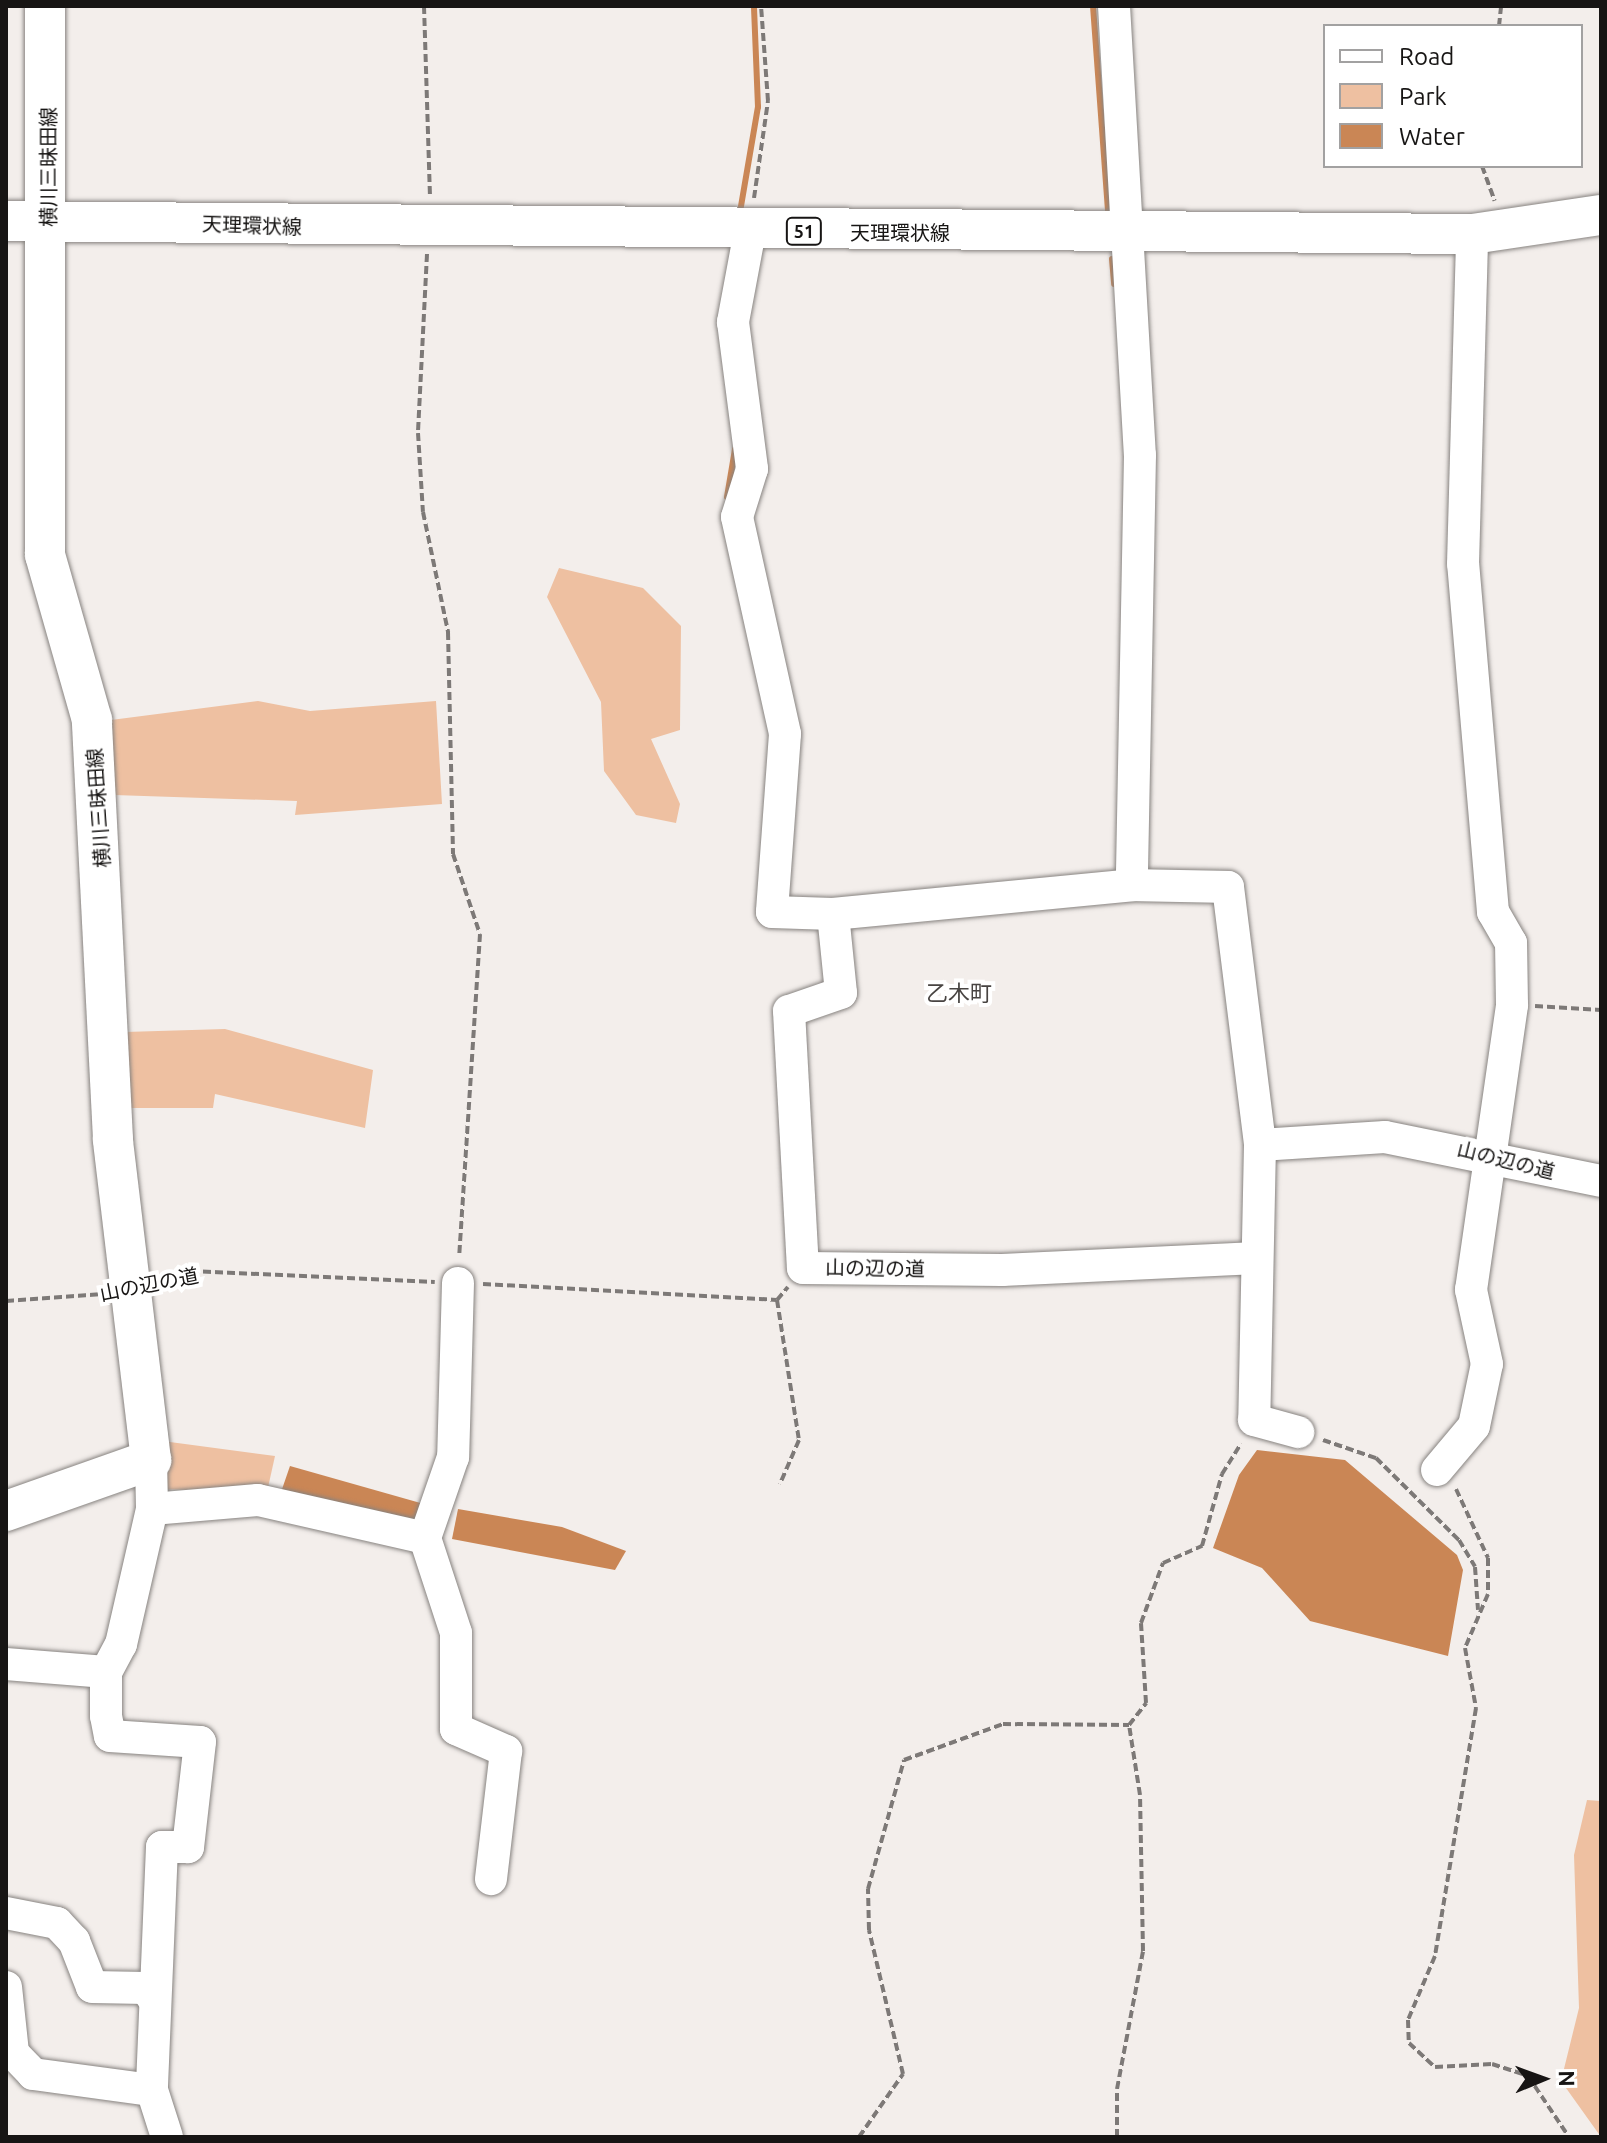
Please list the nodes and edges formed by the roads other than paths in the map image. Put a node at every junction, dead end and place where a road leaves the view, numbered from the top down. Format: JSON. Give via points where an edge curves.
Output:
{"nodes":[{"id":1,"x":45,"y":6,"type":"edge"},
{"id":2,"x":1114,"y":6,"type":"edge"},
{"id":3,"x":1601,"y":215,"type":"edge"},
{"id":4,"x":49,"y":219,"type":"junction"},
{"id":5,"x":6,"y":221,"type":"edge"},
{"id":6,"x":750,"y":231,"type":"junction"},
{"id":7,"x":1126,"y":233,"type":"junction"},
{"id":8,"x":1472,"y":234,"type":"junction"},
{"id":9,"x":1132,"y":885,"type":"junction"},
{"id":10,"x":833,"y":914,"type":"junction"},
{"id":11,"x":1260,"y":1145,"type":"junction"},
{"id":12,"x":1492,"y":1157,"type":"junction"},
{"id":13,"x":1601,"y":1181,"type":"edge"},
{"id":14,"x":1257,"y":1258,"type":"junction"},
{"id":15,"x":458,"y":1283,"type":"road end"},
{"id":16,"x":1298,"y":1432,"type":"road end"},
{"id":17,"x":151,"y":1460,"type":"junction"},
{"id":18,"x":1437,"y":1470,"type":"road end"},
{"id":19,"x":152,"y":1509,"type":"junction"},
{"id":20,"x":6,"y":1511,"type":"edge"},
{"id":21,"x":425,"y":1538,"type":"junction"},
{"id":22,"x":6,"y":1664,"type":"edge"},
{"id":23,"x":106,"y":1672,"type":"junction"},
{"id":24,"x":491,"y":1879,"type":"dead end"},
{"id":25,"x":6,"y":1913,"type":"edge"},
{"id":26,"x":6,"y":1987,"type":"edge"},
{"id":27,"x":154,"y":2000,"type":"junction"},
{"id":28,"x":152,"y":2090,"type":"junction"},
{"id":29,"x":167,"y":2137,"type":"edge"}],
"edges":[{"from":1,"to":4,"type":"main road","name":"横川三昧田線"},
{"from":2,"to":7,"type":"street"},
{"from":3,"to":8,"type":"main road","name":"天理環状線","number":"51"},
{"from":4,"to":5,"type":"main road","name":"天理環状線","number":"51"},
{"from":4,"to":6,"type":"main road","name":"天理環状線","number":"51","via":[[431,230]]},
{"from":4,"to":17,"type":"main road","name":"横川三昧田線","via":[[45,555],[92,720],[113,1139]]},
{"from":6,"to":7,"type":"main road","name":"天理環状線","number":"51"},
{"from":6,"to":10,"type":"street","via":[[733,322],[752,469],[737,517],[785,734],[772,912]]},
{"from":7,"to":8,"type":"main road","name":"天理環状線","number":"51"},
{"from":7,"to":9,"type":"street","via":[[1140,455]]},
{"from":8,"to":12,"type":"street","via":[[1463,564],[1493,912],[1511,943],[1512,1005]]},
{"from":9,"to":10,"type":"street"},
{"from":9,"to":11,"type":"street","via":[[1228,887]]},
{"from":10,"to":14,"type":"street","name":"山の辺の道","via":[[841,993],[789,1011],[787,1024],[803,1268],[1002,1270]]},
{"from":11,"to":12,"type":"street","name":"山の辺の道","via":[[1385,1137]]},
{"from":11,"to":14,"type":"street"},
{"from":12,"to":13,"type":"street","name":"山の辺の道"},
{"from":12,"to":18,"type":"street","via":[[1471,1290],[1487,1364],[1474,1426]]},
{"from":14,"to":16,"type":"street","via":[[1254,1420]]},
{"from":15,"to":21,"type":"street","via":[[453,1457]]},
{"from":17,"to":19,"type":"street"},
{"from":17,"to":20,"type":"main road"},
{"from":19,"to":21,"type":"street","via":[[258,1500]]},
{"from":19,"to":23,"type":"street","via":[[121,1644]]},
{"from":21,"to":24,"type":"street","via":[[456,1633],[456,1729],[506,1751]]},
{"from":22,"to":23,"type":"street"},
{"from":23,"to":27,"type":"street","via":[[110,1736],[200,1742],[188,1847],[162,1847]]},
{"from":25,"to":27,"type":"street","via":[[57,1923],[74,1941],[92,1987],[146,1988]]},
{"from":26,"to":28,"type":"street","via":[[13,2053],[33,2074]]},
{"from":27,"to":28,"type":"street"},
{"from":28,"to":29,"type":"street"}]}
